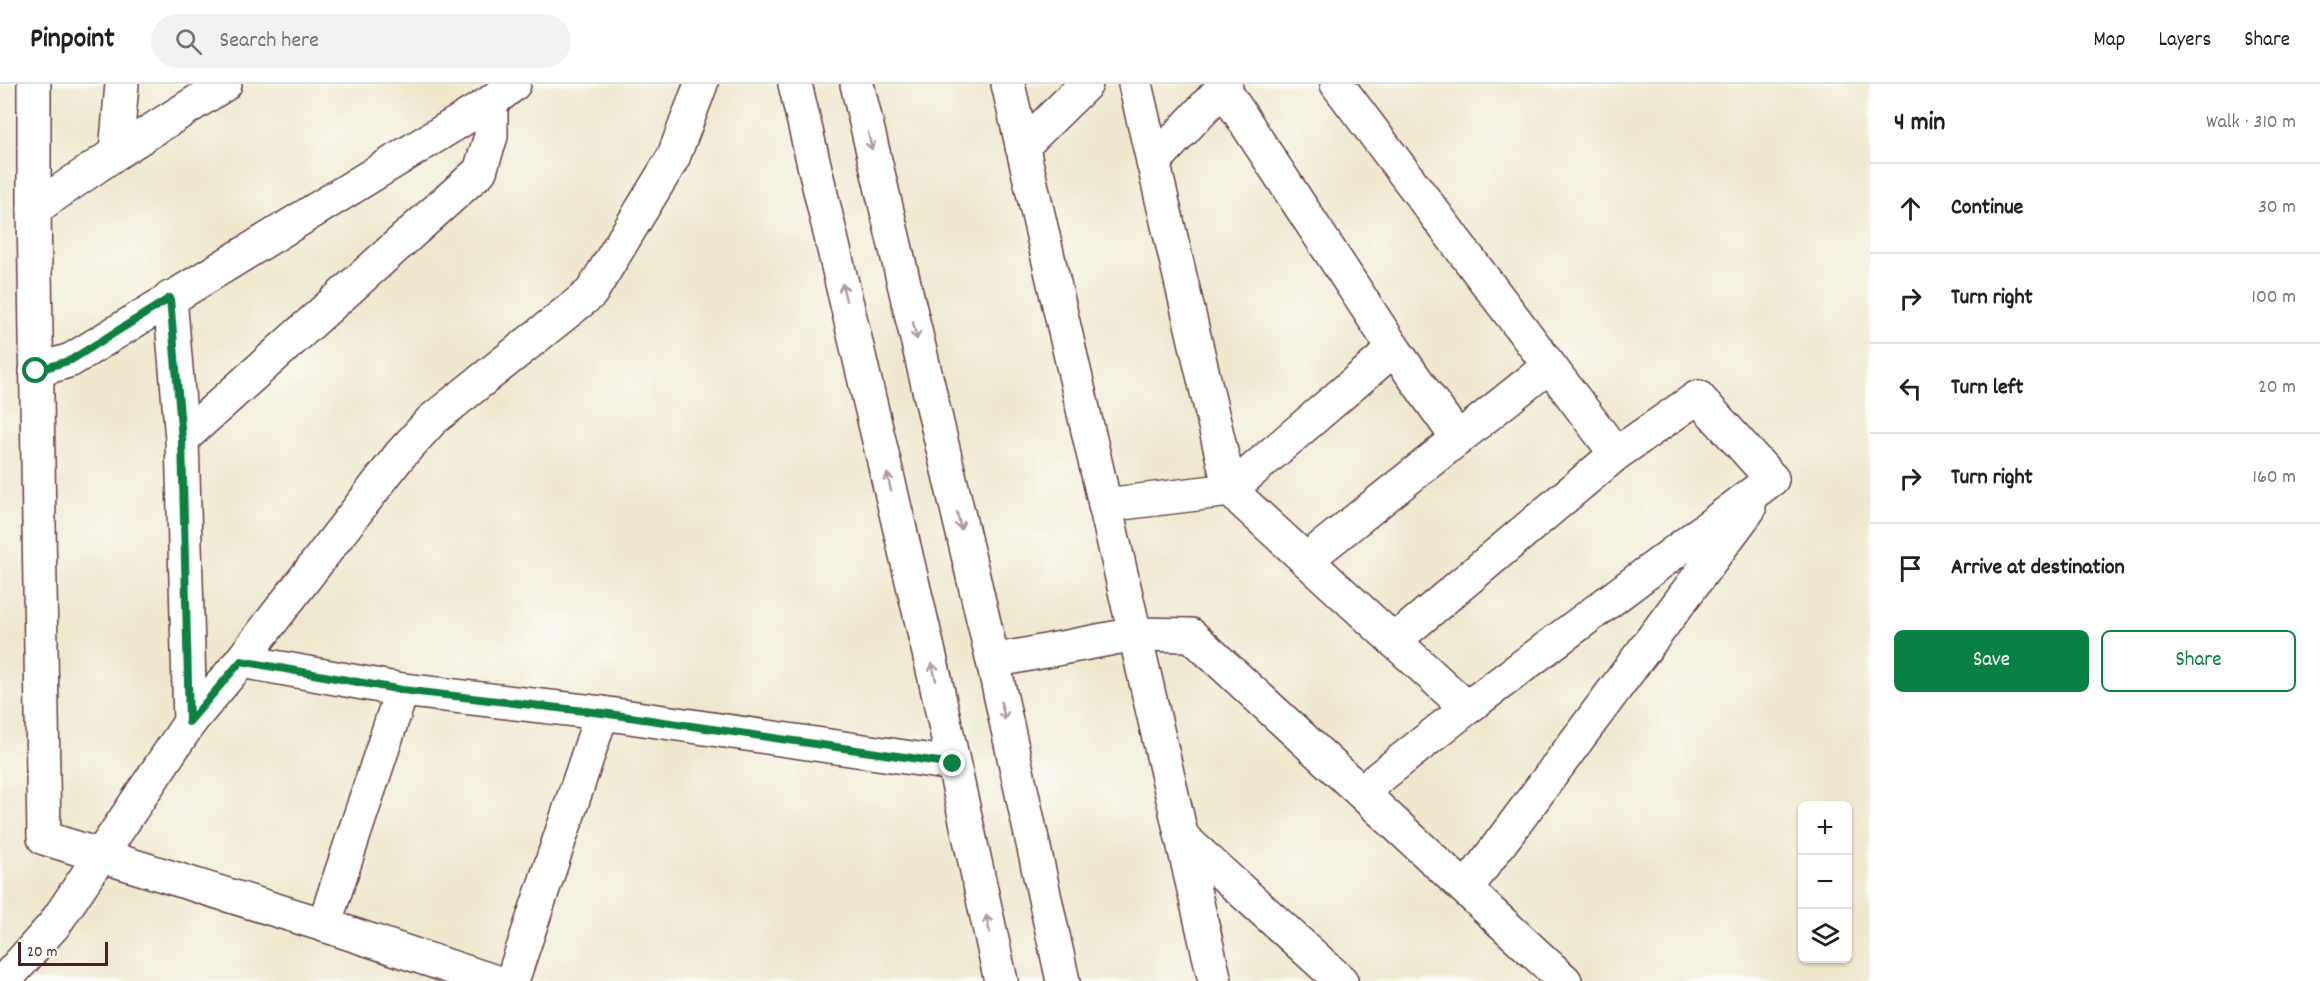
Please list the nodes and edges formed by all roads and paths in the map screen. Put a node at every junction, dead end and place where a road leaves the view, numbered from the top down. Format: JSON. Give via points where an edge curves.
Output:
{"nodes":[{"id":1,"x":34,"y":84,"type":"edge"},
{"id":2,"x":122,"y":84,"type":"edge"},
{"id":3,"x":225,"y":84,"type":"edge"},
{"id":4,"x":701,"y":84,"type":"edge"},
{"id":5,"x":795,"y":84,"type":"edge"},
{"id":6,"x":1008,"y":84,"type":"edge"},
{"id":7,"x":1086,"y":84,"type":"edge"},
{"id":8,"x":1135,"y":84,"type":"edge"},
{"id":9,"x":1337,"y":84,"type":"edge"},
{"id":10,"x":1224,"y":86,"type":"edge"},
{"id":11,"x":866,"y":90,"type":"edge"},
{"id":12,"x":502,"y":93,"type":"edge"},
{"id":13,"x":1022,"y":147,"type":"junction"},
{"id":14,"x":116,"y":153,"type":"junction"},
{"id":15,"x":1153,"y":163,"type":"junction"},
{"id":16,"x":34,"y":208,"type":"junction"},
{"id":17,"x":170,"y":298,"type":"junction"},
{"id":18,"x":1394,"y":349,"type":"junction"},
{"id":19,"x":1549,"y":366,"type":"junction"},
{"id":20,"x":36,"y":371,"type":"junction"},
{"id":21,"x":182,"y":439,"type":"junction"},
{"id":22,"x":1458,"y":439,"type":"junction"},
{"id":23,"x":1616,"y":454,"type":"junction"},
{"id":24,"x":1772,"y":479,"type":"junction"},
{"id":25,"x":1230,"y":490,"type":"junction"},
{"id":26,"x":1105,"y":505,"type":"junction"},
{"id":27,"x":1306,"y":560,"type":"junction"},
{"id":28,"x":1135,"y":634,"type":"junction"},
{"id":29,"x":1394,"y":641,"type":"junction"},
{"id":30,"x":241,"y":661,"type":"junction"},
{"id":31,"x":993,"y":661,"type":"junction"},
{"id":32,"x":402,"y":690,"type":"junction"},
{"id":33,"x":1467,"y":708,"type":"junction"},
{"id":34,"x":602,"y":713,"type":"junction"},
{"id":35,"x":189,"y":722,"type":"junction"},
{"id":36,"x":953,"y":764,"type":"junction"},
{"id":37,"x":1361,"y":792,"type":"junction"},
{"id":38,"x":1182,"y":837,"type":"junction"},
{"id":39,"x":101,"y":855,"type":"junction"},
{"id":40,"x":1466,"y":890,"type":"junction"},
{"id":41,"x":324,"y":925,"type":"junction"},
{"id":42,"x":15,"y":978,"type":"edge"},
{"id":43,"x":493,"y":981,"type":"edge"},
{"id":44,"x":512,"y":981,"type":"edge"},
{"id":45,"x":1001,"y":981,"type":"edge"},
{"id":46,"x":1063,"y":981,"type":"edge"},
{"id":47,"x":1215,"y":981,"type":"edge"},
{"id":48,"x":1341,"y":981,"type":"edge"},
{"id":49,"x":1565,"y":981,"type":"edge"}],
"edges":[{"from":1,"to":16,"type":"street"},
{"from":2,"to":14,"type":"street"},
{"from":3,"to":14,"type":"street"},
{"from":4,"to":30,"type":"street","via":[[674,158],[591,294],[432,420],[399,455]]},
{"from":36,"to":5,"type":"street","one_way":true},
{"from":6,"to":13,"type":"street"},
{"from":7,"to":13,"type":"street"},
{"from":8,"to":15,"type":"street"},
{"from":9,"to":19,"type":"street"},
{"from":10,"to":15,"type":"street"},
{"from":10,"to":18,"type":"street"},
{"from":11,"to":31,"type":"street","one_way":true},
{"from":12,"to":17,"type":"street"},
{"from":12,"to":21,"type":"street","via":[[480,171]]},
{"from":13,"to":26,"type":"street"},
{"from":14,"to":16,"type":"street"},
{"from":15,"to":25,"type":"street"},
{"from":16,"to":20,"type":"street"},
{"from":17,"to":20,"type":"street","via":[[71,360]]},
{"from":17,"to":21,"type":"street"},
{"from":18,"to":22,"type":"street"},
{"from":18,"to":25,"type":"street"},
{"from":19,"to":22,"type":"street"},
{"from":19,"to":23,"type":"street"},
{"from":20,"to":39,"type":"street","via":[[44,838]]},
{"from":21,"to":35,"type":"street"},
{"from":22,"to":27,"type":"street"},
{"from":23,"to":24,"type":"street","via":[[1698,397]]},
{"from":23,"to":29,"type":"street"},
{"from":24,"to":33,"type":"street"},
{"from":24,"to":40,"type":"street"},
{"from":25,"to":26,"type":"street"},
{"from":25,"to":27,"type":"street"},
{"from":26,"to":28,"type":"street"},
{"from":27,"to":29,"type":"street"},
{"from":28,"to":31,"type":"street"},
{"from":28,"to":37,"type":"street","via":[[1191,635]]},
{"from":28,"to":38,"type":"street"},
{"from":29,"to":33,"type":"street"},
{"from":30,"to":32,"type":"street"},
{"from":30,"to":35,"type":"street"},
{"from":31,"to":46,"type":"street","one_way":true},
{"from":32,"to":34,"type":"street"},
{"from":32,"to":41,"type":"street"},
{"from":33,"to":37,"type":"street"},
{"from":34,"to":36,"type":"street"},
{"from":34,"to":44,"type":"street"},
{"from":35,"to":39,"type":"street"},
{"from":45,"to":36,"type":"street","one_way":true},
{"from":37,"to":40,"type":"street"},
{"from":38,"to":47,"type":"street"},
{"from":38,"to":48,"type":"street"},
{"from":39,"to":41,"type":"street"},
{"from":39,"to":42,"type":"street"},
{"from":40,"to":49,"type":"street"},
{"from":41,"to":43,"type":"street"}]}
